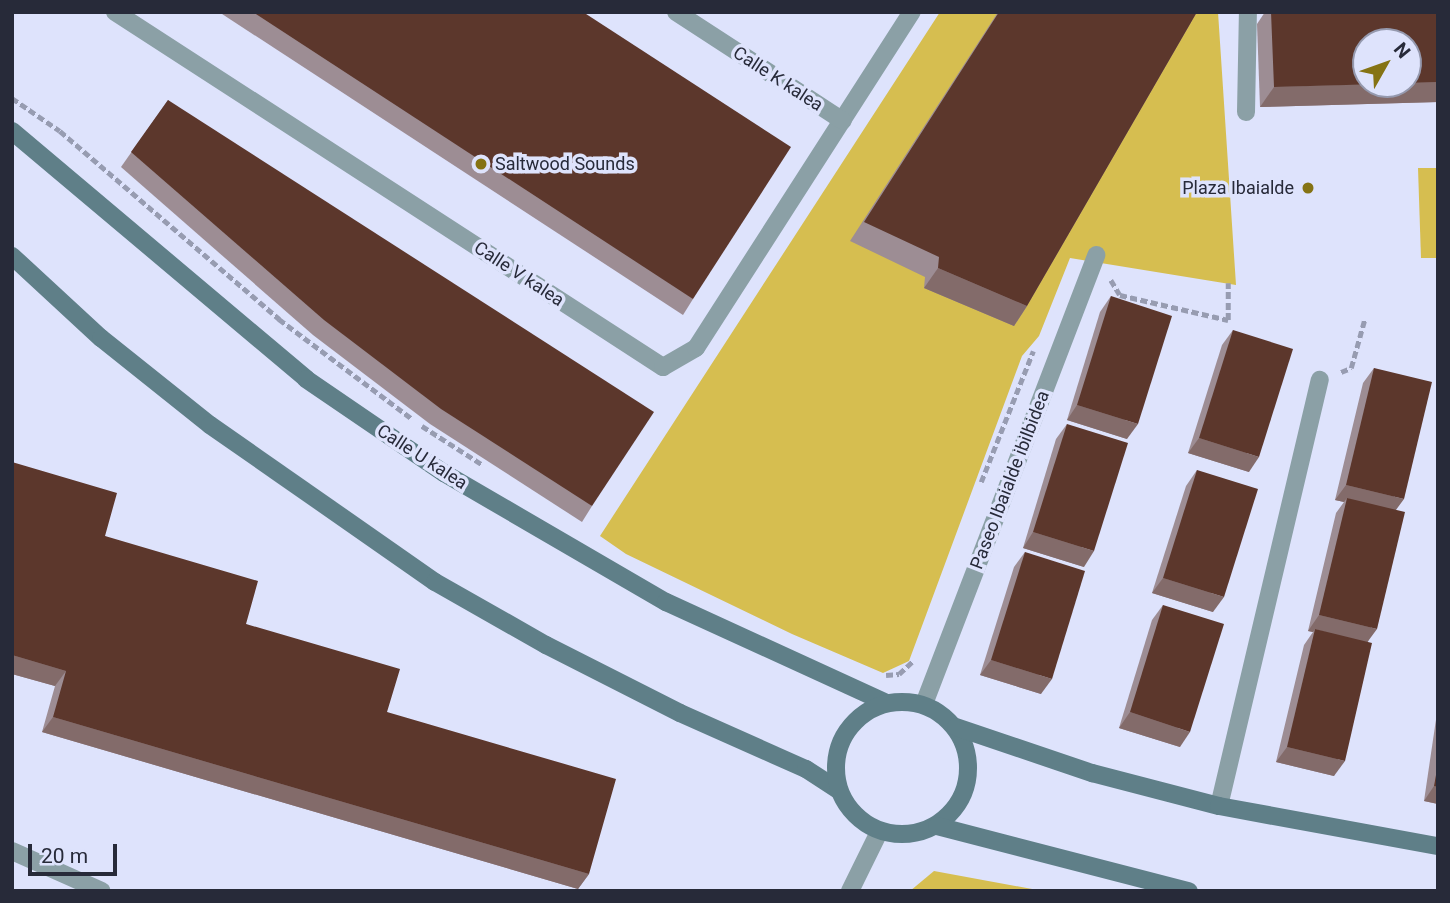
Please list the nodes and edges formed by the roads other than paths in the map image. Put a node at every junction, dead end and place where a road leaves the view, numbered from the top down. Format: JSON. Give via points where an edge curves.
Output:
{"nodes":[{"id":1,"x":115,"y":12,"type":"edge"},
{"id":2,"x":676,"y":12,"type":"edge"},
{"id":3,"x":912,"y":12,"type":"edge"},
{"id":4,"x":1248,"y":12,"type":"edge"},
{"id":5,"x":1246,"y":112,"type":"dead end"},
{"id":6,"x":843,"y":121,"type":"junction"},
{"id":7,"x":12,"y":131,"type":"edge"},
{"id":8,"x":1096,"y":255,"type":"dead end"},
{"id":9,"x":12,"y":257,"type":"edge"},
{"id":10,"x":1320,"y":380,"type":"road end"},
{"id":11,"x":884,"y":702,"type":"junction"},
{"id":12,"x":924,"y":704,"type":"junction"},
{"id":13,"x":956,"y":727,"type":"junction"},
{"id":14,"x":837,"y":789,"type":"junction"},
{"id":15,"x":1219,"y":806,"type":"junction"},
{"id":16,"x":937,"y":826,"type":"junction"},
{"id":17,"x":879,"y":832,"type":"junction"},
{"id":18,"x":1438,"y":846,"type":"edge"},
{"id":19,"x":12,"y":851,"type":"edge"},
{"id":20,"x":102,"y":891,"type":"edge"},
{"id":21,"x":850,"y":891,"type":"edge"},
{"id":22,"x":1189,"y":891,"type":"edge"}],
"edges":[{"from":1,"to":6,"type":"street","name":"Calle V kalea","via":[[663,367],[696,348]]},
{"from":2,"to":6,"type":"street","name":"Calle K kalea"},
{"from":3,"to":6,"type":"street","name":"Calle K kalea"},
{"from":4,"to":5,"type":"street"},
{"from":7,"to":11,"type":"street","name":"Calle U kalea","via":[[306,379],[444,473],[666,602]]},
{"from":8,"to":12,"type":"street","name":"Paseo Ibaialde ibilbidea"},
{"from":9,"to":14,"type":"street","via":[[101,338],[210,425],[435,582],[546,645],[680,713],[806,769]]},
{"from":10,"to":15,"type":"street"},
{"from":11,"to":12,"type":"street"},
{"from":11,"to":14,"type":"street","via":[[851,722],[835,756]]},
{"from":12,"to":13,"type":"street"},
{"from":13,"to":15,"type":"street","via":[[1092,774]]},
{"from":13,"to":16,"type":"street","via":[[968,756],[967,786],[954,811]]},
{"from":14,"to":17,"type":"street","via":[[852,813]]},
{"from":15,"to":18,"type":"street"},
{"from":16,"to":17,"type":"street","via":[[914,834]]},
{"from":16,"to":22,"type":"street"},
{"from":17,"to":21,"type":"street"},
{"from":19,"to":20,"type":"street"}]}
